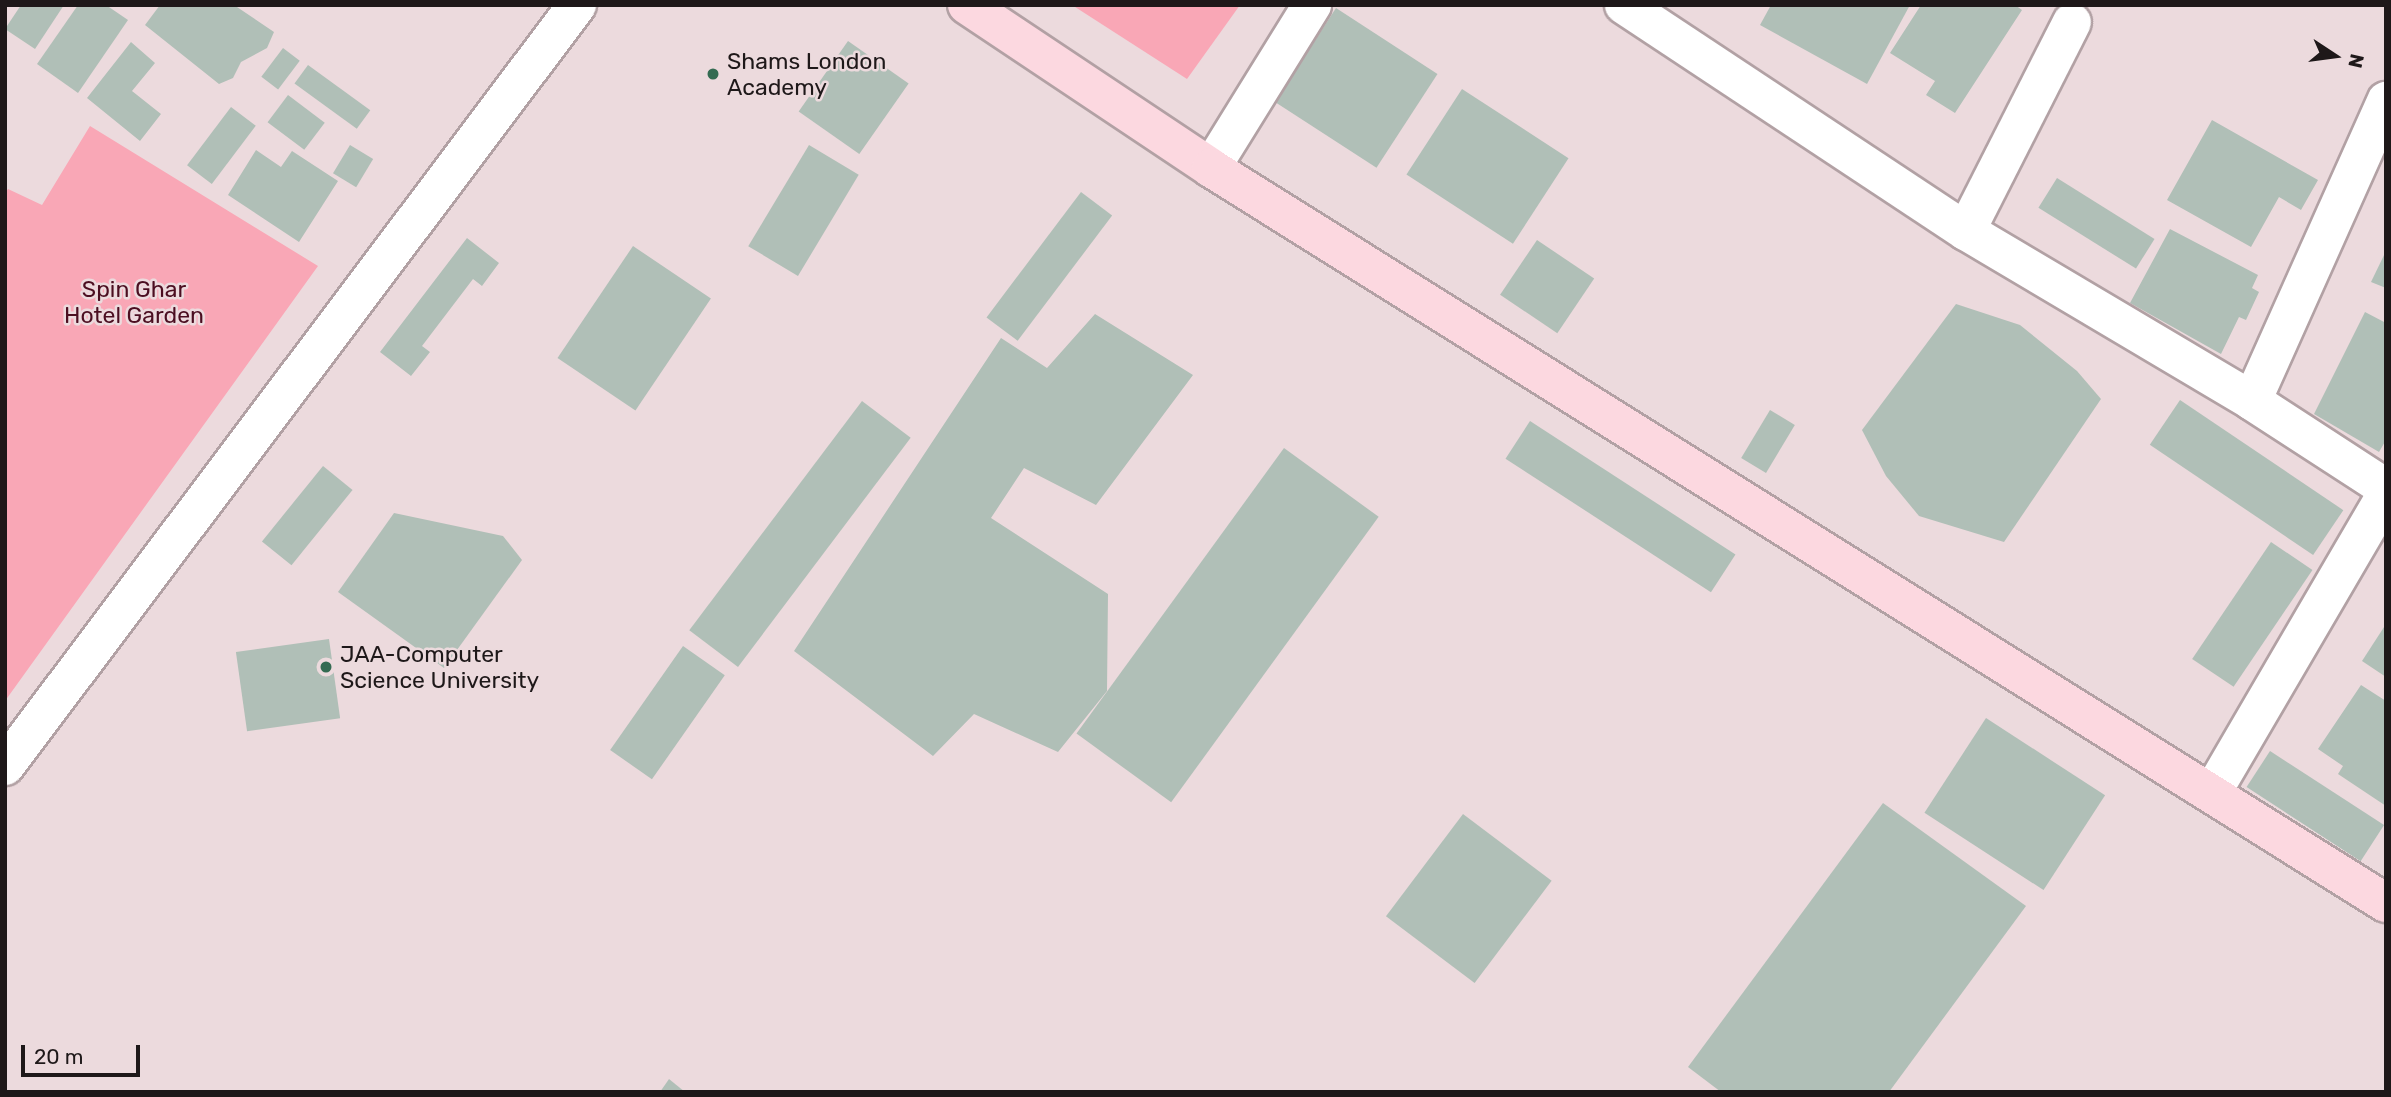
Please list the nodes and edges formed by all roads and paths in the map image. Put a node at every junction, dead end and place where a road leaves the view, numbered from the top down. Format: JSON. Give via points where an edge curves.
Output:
{"nodes":[{"id":1,"x":577,"y":5,"type":"edge"},
{"id":2,"x":967,"y":5,"type":"edge"},
{"id":3,"x":1312,"y":5,"type":"edge"},
{"id":4,"x":1624,"y":5,"type":"edge"},
{"id":5,"x":2072,"y":22,"type":"dead end"},
{"id":6,"x":2386,"y":101,"type":"edge"},
{"id":7,"x":1211,"y":168,"type":"junction"},
{"id":8,"x":1966,"y":231,"type":"junction"},
{"id":9,"x":2252,"y":401,"type":"junction"},
{"id":10,"x":2386,"y":488,"type":"edge"},
{"id":11,"x":2386,"y":495,"type":"edge"},
{"id":12,"x":5,"y":766,"type":"edge"},
{"id":13,"x":2213,"y":791,"type":"junction"},
{"id":14,"x":2386,"y":903,"type":"edge"}],
"edges":[{"from":1,"to":12,"type":"street"},
{"from":2,"to":7,"type":"street"},
{"from":3,"to":7,"type":"street"},
{"from":4,"to":8,"type":"street"},
{"from":5,"to":8,"type":"street"},
{"from":6,"to":9,"type":"street"},
{"from":7,"to":13,"type":"street"},
{"from":8,"to":9,"type":"street"},
{"from":9,"to":10,"type":"street"},
{"from":11,"to":13,"type":"street"},
{"from":13,"to":14,"type":"street"}]}
